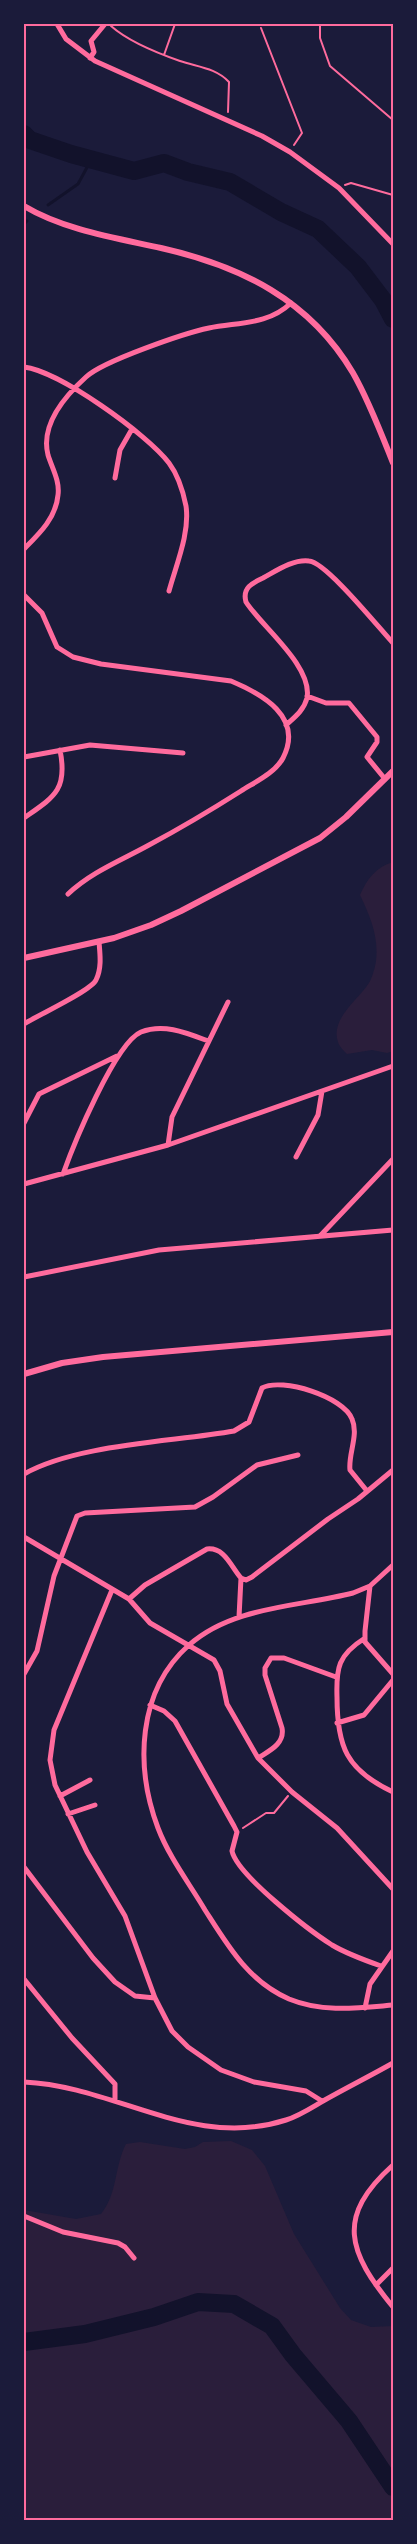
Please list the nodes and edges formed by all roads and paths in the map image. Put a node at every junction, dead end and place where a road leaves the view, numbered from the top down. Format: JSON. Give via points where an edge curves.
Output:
{"nodes":[{"id":1,"x":57,"y":24,"type":"edge"},
{"id":2,"x":105,"y":24,"type":"edge"},
{"id":3,"x":110,"y":24,"type":"edge"},
{"id":4,"x":174,"y":24,"type":"edge"},
{"id":5,"x":320,"y":24,"type":"edge"},
{"id":6,"x":261,"y":28,"type":"dead end"},
{"id":7,"x":164,"y":55,"type":"junction"},
{"id":8,"x":90,"y":58,"type":"junction"},
{"id":9,"x":393,"y":120,"type":"edge"},
{"id":10,"x":228,"y":121,"type":"junction"},
{"id":11,"x":290,"y":152,"type":"junction"},
{"id":12,"x":338,"y":188,"type":"junction"},
{"id":13,"x":393,"y":195,"type":"edge"},
{"id":14,"x":24,"y":206,"type":"edge"},
{"id":15,"x":393,"y":244,"type":"edge"},
{"id":16,"x":292,"y":304,"type":"junction"},
{"id":17,"x":24,"y":367,"type":"edge"},
{"id":18,"x":74,"y":389,"type":"junction"},
{"id":19,"x":132,"y":429,"type":"junction"},
{"id":20,"x":393,"y":463,"type":"edge"},
{"id":21,"x":115,"y":478,"type":"dead end"},
{"id":22,"x":24,"y":549,"type":"edge"},
{"id":23,"x":169,"y":591,"type":"dead end"},
{"id":24,"x":24,"y":595,"type":"edge"},
{"id":25,"x":393,"y":643,"type":"edge"},
{"id":26,"x":307,"y":696,"type":"junction"},
{"id":27,"x":286,"y":725,"type":"junction"},
{"id":28,"x":60,"y":750,"type":"junction"},
{"id":29,"x":183,"y":753,"type":"dead end"},
{"id":30,"x":24,"y":756,"type":"edge"},
{"id":31,"x":393,"y":771,"type":"edge"},
{"id":32,"x":385,"y":780,"type":"junction"},
{"id":33,"x":24,"y":818,"type":"edge"},
{"id":34,"x":68,"y":894,"type":"dead end"},
{"id":35,"x":99,"y":942,"type":"junction"},
{"id":36,"x":24,"y":958,"type":"edge"},
{"id":37,"x":228,"y":1002,"type":"dead end"},
{"id":38,"x":24,"y":1024,"type":"edge"},
{"id":39,"x":208,"y":1041,"type":"junction"},
{"id":40,"x":117,"y":1056,"type":"junction"},
{"id":41,"x":393,"y":1066,"type":"edge"},
{"id":42,"x":322,"y":1091,"type":"junction"},
{"id":43,"x":24,"y":1123,"type":"edge"},
{"id":44,"x":168,"y":1144,"type":"junction"},
{"id":45,"x":296,"y":1157,"type":"dead end"},
{"id":46,"x":393,"y":1159,"type":"edge"},
{"id":47,"x":63,"y":1174,"type":"junction"},
{"id":48,"x":24,"y":1184,"type":"edge"},
{"id":49,"x":393,"y":1230,"type":"edge"},
{"id":50,"x":320,"y":1236,"type":"junction"},
{"id":51,"x":24,"y":1277,"type":"edge"},
{"id":52,"x":393,"y":1332,"type":"edge"},
{"id":53,"x":24,"y":1374,"type":"edge"},
{"id":54,"x":298,"y":1455,"type":"dead end"},
{"id":55,"x":393,"y":1470,"type":"edge"},
{"id":56,"x":24,"y":1474,"type":"edge"},
{"id":57,"x":367,"y":1491,"type":"junction"},
{"id":58,"x":24,"y":1537,"type":"edge"},
{"id":59,"x":60,"y":1559,"type":"junction"},
{"id":60,"x":393,"y":1565,"type":"edge"},
{"id":61,"x":241,"y":1578,"type":"junction"},
{"id":62,"x":370,"y":1586,"type":"junction"},
{"id":63,"x":112,"y":1590,"type":"junction"},
{"id":64,"x":129,"y":1599,"type":"junction"},
{"id":65,"x":239,"y":1617,"type":"junction"},
{"id":66,"x":364,"y":1638,"type":"junction"},
{"id":67,"x":190,"y":1644,"type":"junction"},
{"id":68,"x":24,"y":1674,"type":"edge"},
{"id":69,"x":393,"y":1674,"type":"edge"},
{"id":70,"x":336,"y":1677,"type":"junction"},
{"id":71,"x":393,"y":1680,"type":"edge"},
{"id":72,"x":150,"y":1705,"type":"junction"},
{"id":73,"x":337,"y":1723,"type":"junction"},
{"id":74,"x":258,"y":1758,"type":"junction"},
{"id":75,"x":90,"y":1780,"type":"dead end"},
{"id":76,"x":292,"y":1792,"type":"junction"},
{"id":77,"x":393,"y":1792,"type":"edge"},
{"id":78,"x":60,"y":1796,"type":"junction"},
{"id":79,"x":95,"y":1805,"type":"dead end"},
{"id":80,"x":68,"y":1814,"type":"junction"},
{"id":81,"x":237,"y":1832,"type":"junction"},
{"id":82,"x":24,"y":1867,"type":"edge"},
{"id":83,"x":393,"y":1889,"type":"edge"},
{"id":84,"x":393,"y":1951,"type":"edge"},
{"id":85,"x":381,"y":1966,"type":"junction"},
{"id":86,"x":24,"y":1979,"type":"edge"},
{"id":87,"x":154,"y":1998,"type":"junction"},
{"id":88,"x":393,"y":2005,"type":"edge"},
{"id":89,"x":365,"y":2008,"type":"junction"},
{"id":90,"x":393,"y":2063,"type":"edge"},
{"id":91,"x":24,"y":2082,"type":"edge"},
{"id":92,"x":115,"y":2101,"type":"junction"},
{"id":93,"x":322,"y":2101,"type":"junction"},
{"id":94,"x":393,"y":2165,"type":"edge"},
{"id":95,"x":24,"y":2216,"type":"edge"},
{"id":96,"x":134,"y":2258,"type":"dead end"},
{"id":97,"x":393,"y":2268,"type":"edge"},
{"id":98,"x":376,"y":2285,"type":"junction"},
{"id":99,"x":393,"y":2307,"type":"edge"}],
"edges":[{"from":1,"to":8,"type":"street","via":[[66,39]]},
{"from":2,"to":8,"type":"street","via":[[91,41],[94,52]]},
{"from":3,"to":7,"type":"path","via":[[119,33]]},
{"from":4,"to":7,"type":"path"},
{"from":5,"to":9,"type":"path","via":[[320,38],[330,66]]},
{"from":6,"to":11,"type":"path","via":[[302,133]]},
{"from":7,"to":10,"type":"path","via":[[221,73],[229,82]]},
{"from":8,"to":10,"type":"street"},
{"from":10,"to":11,"type":"street"},
{"from":11,"to":12,"type":"street"},
{"from":12,"to":13,"type":"path","via":[[350,183]]},
{"from":12,"to":15,"type":"street"},
{"from":14,"to":16,"type":"street","via":[[70,226],[223,265],[259,282]]},
{"from":16,"to":18,"type":"street","via":[[268,319],[204,329],[106,364]]},
{"from":16,"to":20,"type":"street","via":[[320,329],[353,374]]},
{"from":17,"to":18,"type":"street","via":[[36,369]]},
{"from":18,"to":19,"type":"street"},
{"from":18,"to":22,"type":"street","via":[[54,416],[47,432],[46,447],[58,486],[57,501],[46,526]]},
{"from":19,"to":21,"type":"street","via":[[120,450]]},
{"from":19,"to":23,"type":"street","via":[[171,466],[185,502],[186,526]]},
{"from":24,"to":27,"type":"street","via":[[42,613],[55,644],[67,655],[101,664],[231,681],[267,699],[276,707]]},
{"from":25,"to":26,"type":"street","via":[[333,578],[310,560],[288,565],[250,584],[245,593],[246,602],[293,659],[303,676]]},
{"from":26,"to":27,"type":"street","via":[[299,714]]},
{"from":26,"to":32,"type":"street","via":[[326,703],[345,702],[354,707],[377,737],[367,757]]},
{"from":27,"to":34,"type":"street","via":[[287,744],[283,758],[266,775],[193,822],[86,879]]},
{"from":28,"to":29,"type":"street","via":[[100,745]]},
{"from":28,"to":30,"type":"street"},
{"from":28,"to":33,"type":"street","via":[[63,774],[60,787]]},
{"from":31,"to":32,"type":"street"},
{"from":32,"to":35,"type":"street","via":[[320,838],[164,919]]},
{"from":35,"to":36,"type":"street"},
{"from":35,"to":38,"type":"street","via":[[99,967],[94,985]]},
{"from":37,"to":39,"type":"street"},
{"from":39,"to":40,"type":"street","via":[[183,1031],[151,1029],[132,1038]]},
{"from":39,"to":44,"type":"street","via":[[172,1117]]},
{"from":40,"to":43,"type":"street","via":[[39,1094]]},
{"from":40,"to":47,"type":"street"},
{"from":41,"to":42,"type":"street"},
{"from":42,"to":44,"type":"street"},
{"from":42,"to":45,"type":"street","via":[[318,1115]]},
{"from":44,"to":47,"type":"street"},
{"from":46,"to":50,"type":"street"},
{"from":47,"to":48,"type":"street"},
{"from":49,"to":50,"type":"street"},
{"from":50,"to":51,"type":"street","via":[[135,1253]]},
{"from":52,"to":53,"type":"street","via":[[103,1357]]},
{"from":54,"to":59,"type":"street","via":[[259,1464],[195,1507],[80,1515],[75,1518]]},
{"from":55,"to":57,"type":"street"},
{"from":56,"to":57,"type":"street","via":[[64,1458],[110,1448],[234,1431],[249,1422],[262,1388],[282,1386],[312,1392],[345,1408],[354,1427],[350,1470]]},
{"from":57,"to":61,"type":"street","via":[[252,1577]]},
{"from":58,"to":59,"type":"street"},
{"from":59,"to":63,"type":"street"},
{"from":59,"to":68,"type":"street","via":[[37,1652]]},
{"from":60,"to":62,"type":"street"},
{"from":61,"to":64,"type":"street","via":[[224,1554],[207,1548],[145,1585]]},
{"from":61,"to":65,"type":"street"},
{"from":62,"to":65,"type":"street","via":[[332,1598]]},
{"from":62,"to":66,"type":"street"},
{"from":63,"to":64,"type":"street"},
{"from":63,"to":78,"type":"street","via":[[54,1730],[51,1768]]},
{"from":64,"to":67,"type":"street","via":[[150,1623]]},
{"from":65,"to":67,"type":"street"},
{"from":66,"to":69,"type":"street"},
{"from":66,"to":70,"type":"street","via":[[343,1657]]},
{"from":67,"to":72,"type":"street","via":[[163,1678]]},
{"from":67,"to":74,"type":"street","via":[[218,1666],[227,1704]]},
{"from":70,"to":73,"type":"street"},
{"from":70,"to":74,"type":"street","via":[[284,1658],[271,1658],[265,1668],[266,1675],[283,1732],[278,1744]]},
{"from":71,"to":73,"type":"street","via":[[364,1715]]},
{"from":72,"to":81,"type":"street","via":[[175,1721]]},
{"from":72,"to":89,"type":"street","via":[[143,1753],[158,1828],[183,1874],[240,1963],[270,1988],[304,2004],[321,2008]]},
{"from":73,"to":77,"type":"street","via":[[340,1740],[362,1773]]},
{"from":74,"to":76,"type":"street"},
{"from":75,"to":78,"type":"street"},
{"from":76,"to":81,"type":"path","via":[[274,1813],[266,1813]]},
{"from":76,"to":83,"type":"street","via":[[336,1828]]},
{"from":78,"to":80,"type":"street"},
{"from":79,"to":80,"type":"street"},
{"from":80,"to":87,"type":"street","via":[[125,1916]]},
{"from":81,"to":85,"type":"street","via":[[232,1846],[233,1856],[271,1897],[330,1944]]},
{"from":82,"to":87,"type":"street","via":[[109,1976],[135,1996]]},
{"from":84,"to":85,"type":"street"},
{"from":85,"to":89,"type":"street","via":[[370,1984]]},
{"from":86,"to":92,"type":"street","via":[[72,2038],[111,2079],[116,2089]]},
{"from":87,"to":93,"type":"street","via":[[172,2031],[212,2065],[254,2082],[306,2092]]},
{"from":88,"to":89,"type":"street"},
{"from":90,"to":93,"type":"street"},
{"from":91,"to":92,"type":"street","via":[[53,2084]]},
{"from":92,"to":93,"type":"street","via":[[184,2123],[222,2129],[280,2122]]},
{"from":94,"to":98,"type":"street","via":[[369,2188],[355,2227],[358,2254]]},
{"from":95,"to":96,"type":"street","via":[[63,2232],[118,2243]]},
{"from":97,"to":98,"type":"street"},
{"from":98,"to":99,"type":"street"}]}
